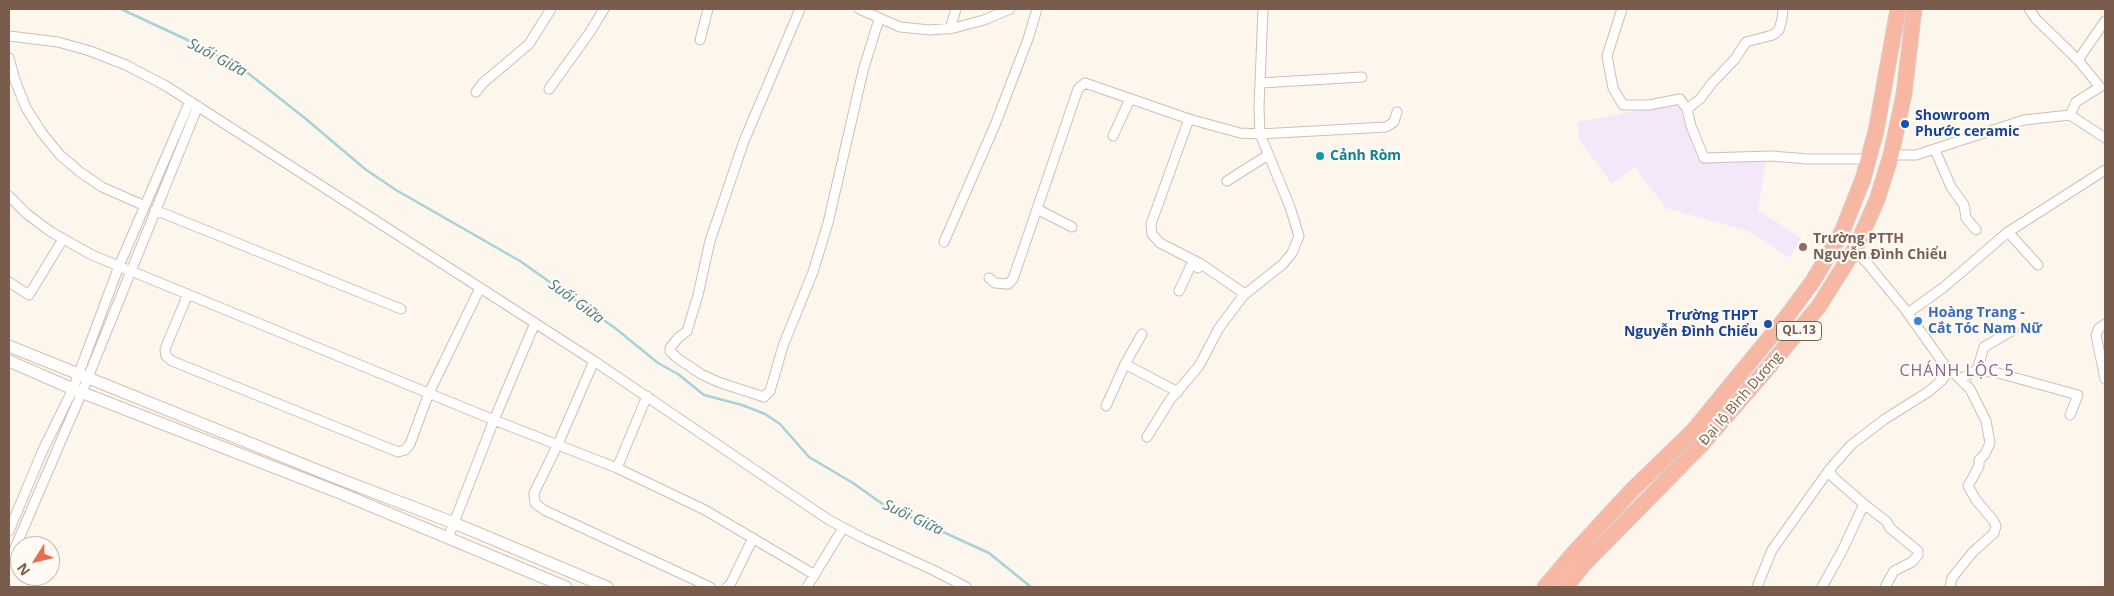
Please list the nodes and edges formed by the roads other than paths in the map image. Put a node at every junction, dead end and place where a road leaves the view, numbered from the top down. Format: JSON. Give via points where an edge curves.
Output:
{"nodes":[{"id":1,"x":551,"y":9,"type":"edge"},
{"id":2,"x":604,"y":9,"type":"edge"},
{"id":3,"x":708,"y":9,"type":"edge"},
{"id":4,"x":800,"y":9,"type":"edge"},
{"id":5,"x":859,"y":9,"type":"edge"},
{"id":6,"x":956,"y":9,"type":"edge"},
{"id":7,"x":1010,"y":9,"type":"edge"},
{"id":8,"x":1037,"y":9,"type":"edge"},
{"id":9,"x":1263,"y":9,"type":"edge"},
{"id":10,"x":1622,"y":9,"type":"edge"},
{"id":11,"x":1782,"y":9,"type":"edge"},
{"id":12,"x":1898,"y":9,"type":"edge"},
{"id":13,"x":1914,"y":9,"type":"edge"},
{"id":14,"x":2029,"y":9,"type":"edge"},
{"id":15,"x":879,"y":19,"type":"junction"},
{"id":16,"x":2105,"y":21,"type":"edge"},
{"id":17,"x":950,"y":29,"type":"junction"},
{"id":18,"x":9,"y":36,"type":"edge"},
{"id":19,"x":700,"y":40,"type":"dead end"},
{"id":20,"x":9,"y":58,"type":"edge"},
{"id":21,"x":2078,"y":60,"type":"junction"},
{"id":22,"x":1362,"y":77,"type":"dead end"},
{"id":23,"x":1260,"y":83,"type":"junction"},
{"id":24,"x":549,"y":89,"type":"dead end"},
{"id":25,"x":476,"y":92,"type":"dead end"},
{"id":26,"x":1130,"y":99,"type":"junction"},
{"id":27,"x":194,"y":103,"type":"junction"},
{"id":28,"x":1687,"y":109,"type":"junction"},
{"id":29,"x":1397,"y":112,"type":"dead end"},
{"id":30,"x":2070,"y":115,"type":"junction"},
{"id":31,"x":1189,"y":119,"type":"junction"},
{"id":32,"x":1260,"y":134,"type":"junction"},
{"id":33,"x":1113,"y":136,"type":"dead end"},
{"id":34,"x":2105,"y":138,"type":"edge"},
{"id":35,"x":1935,"y":150,"type":"junction"},
{"id":36,"x":1870,"y":154,"type":"junction"},
{"id":37,"x":1891,"y":154,"type":"junction"},
{"id":38,"x":1268,"y":155,"type":"junction"},
{"id":39,"x":2105,"y":170,"type":"edge"},
{"id":40,"x":1226,"y":181,"type":"dead end"},
{"id":41,"x":9,"y":196,"type":"edge"},
{"id":42,"x":145,"y":206,"type":"junction"},
{"id":43,"x":1037,"y":209,"type":"junction"},
{"id":44,"x":156,"y":210,"type":"junction"},
{"id":45,"x":1072,"y":227,"type":"dead end"},
{"id":46,"x":1976,"y":230,"type":"dead end"},
{"id":47,"x":2008,"y":232,"type":"junction"},
{"id":48,"x":63,"y":240,"type":"junction"},
{"id":49,"x":944,"y":242,"type":"dead end"},
{"id":50,"x":1854,"y":250,"type":"junction"},
{"id":51,"x":2038,"y":265,"type":"dead end"},
{"id":52,"x":119,"y":266,"type":"junction"},
{"id":53,"x":132,"y":271,"type":"junction"},
{"id":54,"x":989,"y":278,"type":"dead end"},
{"id":55,"x":9,"y":282,"type":"edge"},
{"id":56,"x":480,"y":288,"type":"junction"},
{"id":57,"x":1178,"y":291,"type":"dead end"},
{"id":58,"x":188,"y":294,"type":"junction"},
{"id":59,"x":1244,"y":295,"type":"junction"},
{"id":60,"x":401,"y":310,"type":"dead end"},
{"id":61,"x":1908,"y":313,"type":"junction"},
{"id":62,"x":535,"y":323,"type":"junction"},
{"id":63,"x":2105,"y":324,"type":"edge"},
{"id":64,"x":2013,"y":330,"type":"dead end"},
{"id":65,"x":1142,"y":334,"type":"dead end"},
{"id":66,"x":9,"y":341,"type":"edge"},
{"id":67,"x":9,"y":346,"type":"edge"},
{"id":68,"x":26,"y":353,"type":"junction"},
{"id":69,"x":9,"y":361,"type":"edge"},
{"id":70,"x":594,"y":361,"type":"junction"},
{"id":71,"x":1125,"y":364,"type":"junction"},
{"id":72,"x":1950,"y":370,"type":"junction"},
{"id":73,"x":1977,"y":370,"type":"junction"},
{"id":74,"x":83,"y":375,"type":"junction"},
{"id":75,"x":1960,"y":379,"type":"junction"},
{"id":76,"x":2105,"y":379,"type":"edge"},
{"id":77,"x":77,"y":390,"type":"junction"},
{"id":78,"x":1178,"y":392,"type":"junction"},
{"id":79,"x":429,"y":393,"type":"junction"},
{"id":80,"x":647,"y":396,"type":"junction"},
{"id":81,"x":1106,"y":406,"type":"dead end"},
{"id":82,"x":2070,"y":415,"type":"dead end"},
{"id":83,"x":494,"y":420,"type":"junction"},
{"id":84,"x":1147,"y":437,"type":"dead end"},
{"id":85,"x":558,"y":444,"type":"junction"},
{"id":86,"x":617,"y":468,"type":"junction"},
{"id":87,"x":1829,"y":470,"type":"junction"},
{"id":88,"x":1864,"y":504,"type":"junction"},
{"id":89,"x":454,"y":523,"type":"junction"},
{"id":90,"x":843,"y":528,"type":"junction"},
{"id":91,"x":9,"y":531,"type":"edge"},
{"id":92,"x":448,"y":538,"type":"junction"},
{"id":93,"x":753,"y":538,"type":"junction"},
{"id":94,"x":9,"y":562,"type":"edge"},
{"id":95,"x":815,"y":575,"type":"junction"},
{"id":96,"x":566,"y":587,"type":"edge"},
{"id":97,"x":607,"y":587,"type":"edge"},
{"id":98,"x":710,"y":587,"type":"edge"},
{"id":99,"x":727,"y":587,"type":"edge"},
{"id":100,"x":807,"y":587,"type":"edge"},
{"id":101,"x":966,"y":587,"type":"edge"},
{"id":102,"x":1545,"y":587,"type":"edge"},
{"id":103,"x":1565,"y":587,"type":"edge"},
{"id":104,"x":1757,"y":587,"type":"edge"},
{"id":105,"x":1822,"y":587,"type":"edge"},
{"id":106,"x":1885,"y":587,"type":"edge"},
{"id":107,"x":1950,"y":587,"type":"edge"}],
"edges":[{"from":1,"to":25,"type":"street","via":[[529,44]]},
{"from":2,"to":24,"type":"street"},
{"from":3,"to":19,"type":"street"},
{"from":4,"to":15,"type":"street","via":[[744,141],[710,241],[687,331],[670,348],[678,358],[701,374],[764,398],[770,391],[828,223],[863,71]]},
{"from":5,"to":15,"type":"street"},
{"from":6,"to":17,"type":"street"},
{"from":7,"to":17,"type":"street"},
{"from":8,"to":49,"type":"street","via":[[995,125]]},
{"from":9,"to":23,"type":"street"},
{"from":10,"to":28,"type":"street","via":[[1607,56],[1613,88],[1623,106],[1680,99]]},
{"from":11,"to":28,"type":"street","via":[[1778,30],[1773,35],[1746,42],[1700,99]]},
{"from":12,"to":36,"type":"highway","name":"Đại lộ Bình Dương","number":"QL.13"},
{"from":13,"to":37,"type":"highway","name":"Đại lộ Bình Dương","number":"QL.13","via":[[1904,94]]},
{"from":14,"to":21,"type":"street"},
{"from":15,"to":17,"type":"street","via":[[900,27]]},
{"from":16,"to":21,"type":"street"},
{"from":18,"to":27,"type":"street","via":[[58,42],[106,56]]},
{"from":20,"to":42,"type":"street","via":[[26,108],[60,155],[102,186]]},
{"from":21,"to":30,"type":"street","via":[[2100,87],[2076,102]]},
{"from":22,"to":23,"type":"street"},
{"from":23,"to":32,"type":"street"},
{"from":26,"to":31,"type":"street"},
{"from":26,"to":33,"type":"street"},
{"from":26,"to":43,"type":"street","via":[[1081,84]]},
{"from":27,"to":42,"type":"street"},
{"from":27,"to":44,"type":"street"},
{"from":27,"to":56,"type":"street"},
{"from":28,"to":36,"type":"street","via":[[1704,158],[1771,156],[1808,159]]},
{"from":29,"to":32,"type":"street","via":[[1394,122],[1386,127]]},
{"from":30,"to":34,"type":"street"},
{"from":30,"to":35,"type":"street","via":[[2024,120]]},
{"from":31,"to":32,"type":"street","via":[[1240,133]]},
{"from":31,"to":59,"type":"street","via":[[1154,215],[1152,234],[1160,243],[1201,264]]},
{"from":32,"to":38,"type":"street"},
{"from":35,"to":37,"type":"street","via":[[1908,156]]},
{"from":35,"to":46,"type":"street","via":[[1951,187],[1964,204],[1966,218]]},
{"from":36,"to":37,"type":"highway"},
{"from":36,"to":102,"type":"highway","name":"Đại lộ Bình Dương","number":"QL.13","via":[[1842,232],[1813,281],[1785,319],[1694,430],[1632,490]]},
{"from":37,"to":50,"type":"highway","name":"Đại lộ Bình Dương","number":"QL.13","via":[[1876,200]]},
{"from":38,"to":40,"type":"street"},
{"from":38,"to":59,"type":"street","via":[[1299,236],[1283,264]]},
{"from":39,"to":47,"type":"street"},
{"from":41,"to":48,"type":"street"},
{"from":42,"to":52,"type":"street"},
{"from":43,"to":45,"type":"street"},
{"from":43,"to":54,"type":"street","via":[[1013,279],[1008,284],[995,283]]},
{"from":44,"to":53,"type":"street"},
{"from":44,"to":60,"type":"street"},
{"from":47,"to":51,"type":"street"},
{"from":47,"to":61,"type":"street","via":[[1944,288]]},
{"from":48,"to":52,"type":"street"},
{"from":48,"to":55,"type":"street","via":[[29,295]]},
{"from":50,"to":61,"type":"street"},
{"from":50,"to":103,"type":"highway","name":"Đại lộ Bình Dương","number":"QL.13","via":[[1819,306],[1767,369],[1702,444],[1592,554]]},
{"from":52,"to":53,"type":"street"},
{"from":52,"to":74,"type":"street"},
{"from":53,"to":58,"type":"street"},
{"from":53,"to":74,"type":"street"},
{"from":56,"to":62,"type":"street"},
{"from":56,"to":79,"type":"street"},
{"from":57,"to":59,"type":"street","via":[[1192,263]]},
{"from":58,"to":79,"type":"street"},
{"from":58,"to":79,"type":"street","via":[[165,349],[166,356],[172,361],[398,452],[410,444]]},
{"from":59,"to":78,"type":"street","via":[[1220,328],[1199,366]]},
{"from":61,"to":72,"type":"street"},
{"from":62,"to":70,"type":"street"},
{"from":62,"to":83,"type":"street"},
{"from":63,"to":76,"type":"street","via":[[2098,328],[2096,335]]},
{"from":64,"to":73,"type":"street","via":[[1984,347]]},
{"from":65,"to":71,"type":"street"},
{"from":66,"to":68,"type":"street"},
{"from":67,"to":68,"type":"street"},
{"from":68,"to":74,"type":"street"},
{"from":69,"to":77,"type":"street"},
{"from":70,"to":80,"type":"street"},
{"from":70,"to":85,"type":"street"},
{"from":71,"to":78,"type":"street"},
{"from":71,"to":81,"type":"street"},
{"from":72,"to":75,"type":"street"},
{"from":72,"to":87,"type":"street","via":[[1928,392],[1851,445]]},
{"from":73,"to":75,"type":"street"},
{"from":73,"to":82,"type":"street","via":[[2028,380],[2078,395]]},
{"from":74,"to":77,"type":"street"},
{"from":74,"to":89,"type":"street"},
{"from":75,"to":107,"type":"street","via":[[1979,405],[1990,443],[1968,486],[1996,526],[1952,578]]},
{"from":77,"to":91,"type":"street","via":[[42,452]]},
{"from":77,"to":92,"type":"street"},
{"from":77,"to":94,"type":"street"},
{"from":78,"to":84,"type":"street"},
{"from":79,"to":83,"type":"street"},
{"from":80,"to":86,"type":"street"},
{"from":80,"to":90,"type":"street"},
{"from":83,"to":85,"type":"street"},
{"from":83,"to":89,"type":"street"},
{"from":85,"to":86,"type":"street"},
{"from":85,"to":98,"type":"street","via":[[534,493],[535,503]]},
{"from":86,"to":93,"type":"street","via":[[705,510]]},
{"from":87,"to":88,"type":"street"},
{"from":87,"to":104,"type":"street","via":[[1772,550]]},
{"from":88,"to":105,"type":"street"},
{"from":88,"to":106,"type":"street","via":[[1918,551],[1912,562],[1895,570]]},
{"from":89,"to":92,"type":"street"},
{"from":89,"to":97,"type":"street"},
{"from":90,"to":95,"type":"street"},
{"from":90,"to":101,"type":"street"},
{"from":92,"to":96,"type":"street"},
{"from":93,"to":95,"type":"street"},
{"from":93,"to":99,"type":"street"},
{"from":95,"to":100,"type":"street"}]}
